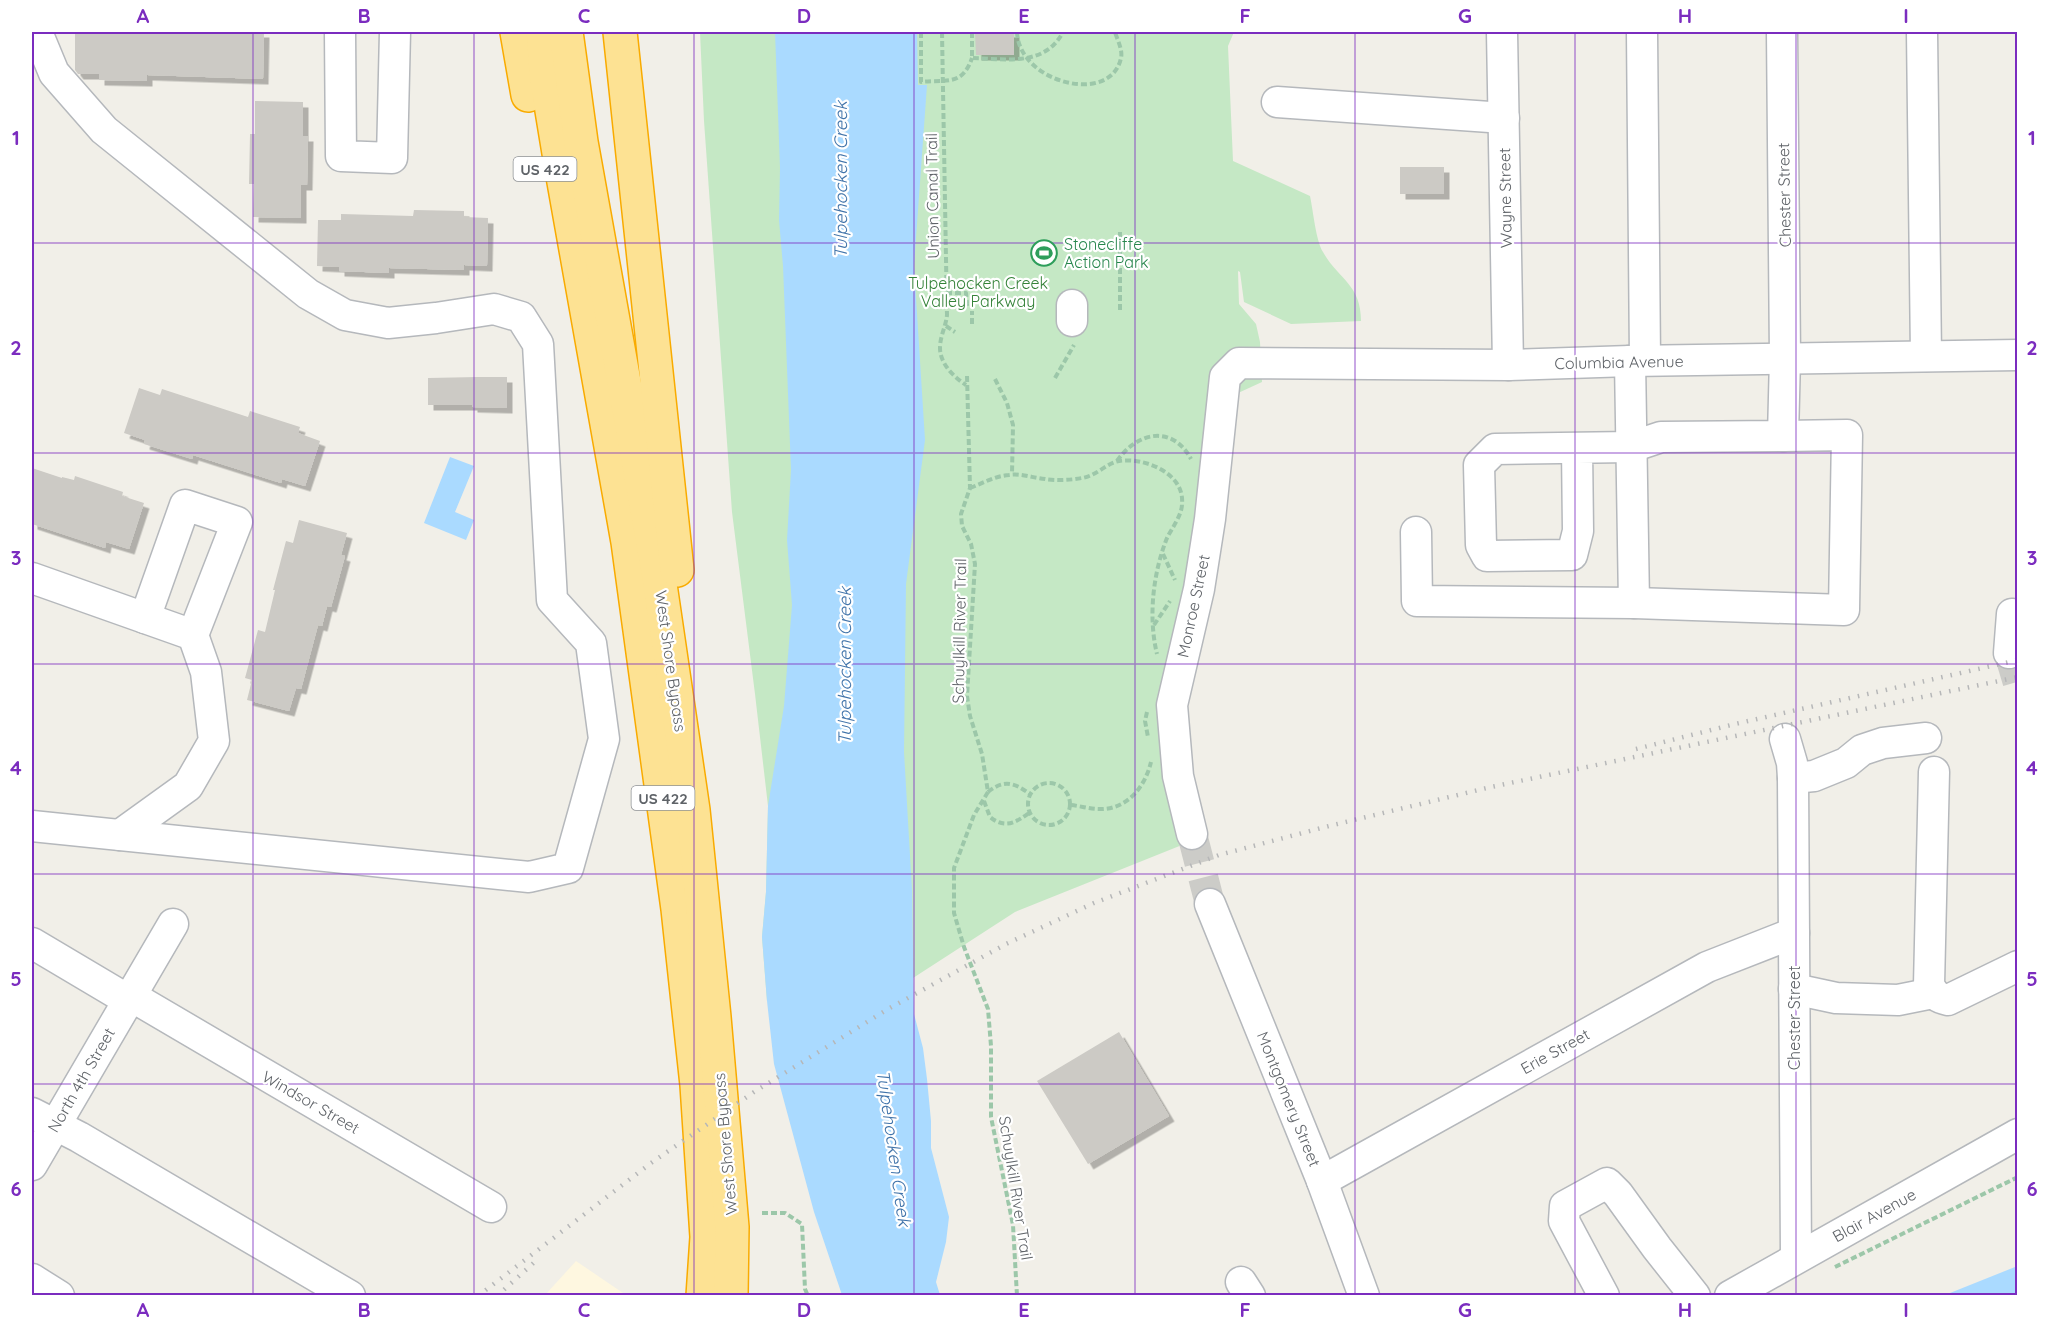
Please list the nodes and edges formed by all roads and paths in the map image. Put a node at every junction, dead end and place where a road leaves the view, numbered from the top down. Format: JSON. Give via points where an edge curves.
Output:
{"nodes":[{"id":1,"x":37,"y":32,"type":"edge"},
{"id":2,"x":340,"y":32,"type":"edge"},
{"id":3,"x":395,"y":32,"type":"edge"},
{"id":4,"x":518,"y":32,"type":"edge"},
{"id":5,"x":543,"y":32,"type":"edge"},
{"id":6,"x":566,"y":32,"type":"edge"},
{"id":7,"x":620,"y":32,"type":"edge"},
{"id":8,"x":921,"y":32,"type":"edge"},
{"id":9,"x":942,"y":32,"type":"edge"},
{"id":10,"x":972,"y":32,"type":"edge"},
{"id":11,"x":1017,"y":32,"type":"edge"},
{"id":12,"x":1063,"y":32,"type":"edge"},
{"id":13,"x":1115,"y":32,"type":"edge"},
{"id":14,"x":1502,"y":32,"type":"edge"},
{"id":15,"x":1642,"y":32,"type":"edge"},
{"id":16,"x":1782,"y":32,"type":"edge"},
{"id":17,"x":1922,"y":32,"type":"edge"},
{"id":18,"x":972,"y":58,"type":"junction"},
{"id":19,"x":1028,"y":60,"type":"junction"},
{"id":20,"x":942,"y":82,"type":"junction"},
{"id":21,"x":1277,"y":102,"type":"dead end"},
{"id":22,"x":1504,"y":118,"type":"junction"},
{"id":23,"x":1120,"y":232,"type":"dead end"},
{"id":24,"x":946,"y":293,"type":"junction"},
{"id":25,"x":974,"y":303,"type":"dead end"},
{"id":26,"x":587,"y":304,"type":"junction"},
{"id":27,"x":1120,"y":310,"type":"dead end"},
{"id":28,"x":972,"y":311,"type":"dead end"},
{"id":29,"x":1073,"y":322,"type":"dead end"},
{"id":30,"x":972,"y":324,"type":"dead end"},
{"id":31,"x":946,"y":326,"type":"junction"},
{"id":32,"x":955,"y":332,"type":"dead end"},
{"id":33,"x":2018,"y":355,"type":"edge"},
{"id":34,"x":1926,"y":356,"type":"junction"},
{"id":35,"x":1785,"y":358,"type":"junction"},
{"id":36,"x":1637,"y":360,"type":"junction"},
{"id":37,"x":1508,"y":365,"type":"junction"},
{"id":38,"x":967,"y":376,"type":"dead end"},
{"id":39,"x":1226,"y":377,"type":"joint"},
{"id":40,"x":1055,"y":378,"type":"dead end"},
{"id":41,"x":995,"y":379,"type":"dead end"},
{"id":42,"x":966,"y":385,"type":"junction"},
{"id":43,"x":1783,"y":436,"type":"junction"},
{"id":44,"x":1631,"y":447,"type":"junction"},
{"id":45,"x":1577,"y":448,"type":"junction"},
{"id":46,"x":1117,"y":461,"type":"junction"},
{"id":47,"x":1194,"y":468,"type":"dead end"},
{"id":48,"x":1012,"y":474,"type":"junction"},
{"id":49,"x":970,"y":488,"type":"junction"},
{"id":50,"x":1189,"y":490,"type":"dead end"},
{"id":51,"x":1183,"y":505,"type":"junction"},
{"id":52,"x":1416,"y":532,"type":"dead end"},
{"id":53,"x":1163,"y":553,"type":"junction"},
{"id":54,"x":32,"y":578,"type":"edge"},
{"id":55,"x":1176,"y":586,"type":"dead end"},
{"id":56,"x":1174,"y":594,"type":"dead end"},
{"id":57,"x":1634,"y":603,"type":"junction"},
{"id":58,"x":2012,"y":614,"type":"dead end"},
{"id":59,"x":145,"y":618,"type":"junction"},
{"id":60,"x":1153,"y":625,"type":"junction"},
{"id":61,"x":193,"y":635,"type":"junction"},
{"id":62,"x":2009,"y":653,"type":"tunnel mouth"},
{"id":63,"x":1159,"y":660,"type":"dead end"},
{"id":64,"x":1150,"y":706,"type":"dead end"},
{"id":65,"x":1926,"y":738,"type":"dead end"},
{"id":66,"x":1785,"y":739,"type":"dead end"},
{"id":67,"x":1151,"y":746,"type":"dead end"},
{"id":68,"x":1152,"y":758,"type":"dead end"},
{"id":69,"x":1934,"y":772,"type":"dead end"},
{"id":70,"x":1793,"y":778,"type":"junction"},
{"id":71,"x":988,"y":792,"type":"junction"},
{"id":72,"x":1030,"y":794,"type":"junction"},
{"id":73,"x":984,"y":800,"type":"junction"},
{"id":74,"x":1071,"y":805,"type":"junction"},
{"id":75,"x":1029,"y":813,"type":"junction"},
{"id":76,"x":32,"y":826,"type":"edge"},
{"id":77,"x":1192,"y":834,"type":"tunnel mouth"},
{"id":78,"x":120,"y":835,"type":"junction"},
{"id":79,"x":1209,"y":904,"type":"tunnel mouth"},
{"id":80,"x":173,"y":924,"type":"dead end"},
{"id":81,"x":1794,"y":933,"type":"junction"},
{"id":82,"x":32,"y":943,"type":"edge"},
{"id":83,"x":2018,"y":966,"type":"edge"},
{"id":84,"x":1794,"y":989,"type":"junction"},
{"id":85,"x":1933,"y":993,"type":"junction"},
{"id":86,"x":129,"y":998,"type":"junction"},
{"id":87,"x":714,"y":1017,"type":"junction"},
{"id":88,"x":43,"y":1119,"type":"edge"},
{"id":89,"x":2018,"y":1134,"type":"edge"},
{"id":90,"x":32,"y":1165,"type":"edge"},
{"id":91,"x":2018,"y":1177,"type":"edge"},
{"id":92,"x":1322,"y":1181,"type":"junction"},
{"id":93,"x":491,"y":1208,"type":"dead end"},
{"id":94,"x":762,"y":1213,"type":"dead end"},
{"id":95,"x":732,"y":1241,"type":"junction"},
{"id":96,"x":1796,"y":1258,"type":"junction"},
{"id":97,"x":1830,"y":1269,"type":"dead end"},
{"id":98,"x":32,"y":1279,"type":"edge"},
{"id":99,"x":59,"y":1296,"type":"edge"},
{"id":100,"x":350,"y":1296,"type":"edge"},
{"id":101,"x":703,"y":1296,"type":"edge"},
{"id":102,"x":731,"y":1296,"type":"edge"},
{"id":103,"x":735,"y":1296,"type":"edge"},
{"id":104,"x":808,"y":1296,"type":"edge"},
{"id":105,"x":1017,"y":1296,"type":"edge"},
{"id":106,"x":1364,"y":1296,"type":"edge"},
{"id":107,"x":1604,"y":1296,"type":"edge"},
{"id":108,"x":1695,"y":1296,"type":"edge"},
{"id":109,"x":1730,"y":1296,"type":"edge"}],
"edges":[{"from":1,"to":78,"type":"street","via":[[54,73],[104,129],[308,294],[345,315],[388,322],[494,309],[521,317],[538,344],[552,600],[591,643],[604,739],[568,868],[529,877]]},
{"from":2,"to":3,"type":"street","via":[[341,156],[392,158]]},
{"from":4,"to":26,"type":"highway","number":"US 422","via":[[537,142]]},
{"from":5,"to":26,"type":"highway","name":"West Shore Bypass","via":[[548,86]]},
{"from":6,"to":87,"type":"highway","name":"West Shore Bypass","number":"US 422","via":[[581,142],[658,571],[693,810]]},
{"from":7,"to":87,"type":"highway","via":[[672,511]]},
{"from":8,"to":20,"type":"path","via":[[921,82]]},
{"from":9,"to":20,"type":"path","name":"Union Canal Trail"},
{"from":10,"to":18,"type":"path"},
{"from":11,"to":19,"type":"path","via":[[1019,47]]},
{"from":12,"to":19,"type":"path","via":[[1047,50]]},
{"from":13,"to":19,"type":"path","via":[[1121,59],[1101,82],[1086,85],[1058,80],[1045,75]]},
{"from":14,"to":22,"type":"street","name":"Wayne Street"},
{"from":15,"to":36,"type":"street"},
{"from":16,"to":35,"type":"street","name":"Chester Street"},
{"from":17,"to":34,"type":"street"},
{"from":18,"to":19,"type":"path"},
{"from":18,"to":20,"type":"path","via":[[964,74]]},
{"from":20,"to":24,"type":"path","name":"Union Canal Trail"},
{"from":21,"to":22,"type":"street"},
{"from":22,"to":37,"type":"street","name":"Wayne Street"},
{"from":23,"to":27,"type":"path"},
{"from":24,"to":25,"type":"path","via":[[966,293],[967,304]]},
{"from":24,"to":31,"type":"path","name":"Union Canal Trail"},
{"from":26,"to":101,"type":"highway","name":"West Shore Bypass","number":"US 422","via":[[628,542],[678,909],[697,1085],[707,1237]]},
{"from":28,"to":30,"type":"path"},
{"from":29,"to":40,"type":"path"},
{"from":31,"to":32,"type":"path"},
{"from":31,"to":42,"type":"path","name":"Union Canal Trail","via":[[940,349],[944,362],[954,377]]},
{"from":33,"to":34,"type":"street","name":"Columbia Avenue"},
{"from":34,"to":35,"type":"street","name":"Columbia Avenue"},
{"from":35,"to":36,"type":"street","name":"Columbia Avenue"},
{"from":35,"to":43,"type":"street","name":"Chester Street"},
{"from":36,"to":37,"type":"street","name":"Columbia Avenue"},
{"from":36,"to":44,"type":"street"},
{"from":37,"to":39,"type":"street","name":"Columbia Avenue","via":[[1239,363]]},
{"from":38,"to":42,"type":"path","name":"Schuylkill River Trail"},
{"from":39,"to":77,"type":"street","name":"Monroe Street","via":[[1199,589],[1172,705],[1178,776]]},
{"from":41,"to":48,"type":"path","via":[[1013,425]]},
{"from":42,"to":49,"type":"path","name":"Schuylkill River Trail"},
{"from":43,"to":44,"type":"street","via":[[1661,437]]},
{"from":43,"to":57,"type":"street","via":[[1847,435],[1845,610]]},
{"from":44,"to":45,"type":"street"},
{"from":44,"to":57,"type":"street"},
{"from":45,"to":45,"type":"street","via":[[1495,449],[1479,465],[1481,545],[1487,556],[1572,555],[1578,531]]},
{"from":46,"to":47,"type":"path","via":[[1134,443],[1160,435],[1184,447]]},
{"from":46,"to":48,"type":"path","via":[[1082,478],[1048,480]]},
{"from":46,"to":51,"type":"path","via":[[1150,463],[1164,471],[1180,491]]},
{"from":48,"to":49,"type":"path"},
{"from":49,"to":71,"type":"path","name":"Schuylkill River Trail","via":[[961,514],[975,564],[967,696]]},
{"from":50,"to":51,"type":"path"},
{"from":51,"to":53,"type":"path"},
{"from":52,"to":57,"type":"street","via":[[1417,602]]},
{"from":53,"to":55,"type":"path"},
{"from":53,"to":60,"type":"path","via":[[1156,573]]},
{"from":54,"to":59,"type":"street"},
{"from":56,"to":60,"type":"path"},
{"from":58,"to":62,"type":"street"},
{"from":59,"to":61,"type":"street"},
{"from":59,"to":61,"type":"street","via":[[185,505],[237,522]]},
{"from":60,"to":63,"type":"path"},
{"from":61,"to":78,"type":"street","via":[[206,672],[214,741],[188,786]]},
{"from":64,"to":67,"type":"path","via":[[1145,721]]},
{"from":65,"to":70,"type":"street","via":[[1883,743],[1815,776]]},
{"from":66,"to":70,"type":"street","name":"Chester Street"},
{"from":68,"to":74,"type":"path","via":[[1136,794],[1122,805],[1100,810]]},
{"from":69,"to":85,"type":"street","via":[[1929,985]]},
{"from":70,"to":81,"type":"street","name":"Chester Street"},
{"from":71,"to":72,"type":"path","via":[[1008,783]]},
{"from":71,"to":73,"type":"path","name":"Schuylkill River Trail"},
{"from":72,"to":74,"type":"path","via":[[1040,784],[1054,783],[1067,791]]},
{"from":72,"to":75,"type":"path"},
{"from":73,"to":75,"type":"path","via":[[996,823],[1016,822]]},
{"from":73,"to":105,"type":"path","name":"Schuylkill River Trail","via":[[974,815],[954,868],[954,913],[988,1009],[991,1117],[1013,1225]]},
{"from":74,"to":75,"type":"path","via":[[1065,818],[1053,825],[1039,823]]},
{"from":76,"to":78,"type":"street"},
{"from":79,"to":92,"type":"street","name":"Montgomery Street"},
{"from":80,"to":86,"type":"street","name":"North 4th Street"},
{"from":81,"to":84,"type":"street","name":"Chester Street"},
{"from":81,"to":92,"type":"street","name":"Erie Street","via":[[1707,966]]},
{"from":82,"to":86,"type":"street","name":"Windsor Street"},
{"from":83,"to":85,"type":"street","via":[[1948,1000]]},
{"from":84,"to":85,"type":"street","via":[[1836,998],[1898,1000]]},
{"from":84,"to":96,"type":"street","name":"Chester Street"},
{"from":86,"to":88,"type":"street","name":"North 4th Street"},
{"from":86,"to":93,"type":"street","name":"Windsor Street"},
{"from":87,"to":95,"type":"highway","name":"West Shore Bypass","number":"US 422"},
{"from":88,"to":90,"type":"street","name":"North 4th Street"},
{"from":88,"to":100,"type":"street"},
{"from":89,"to":96,"type":"street","name":"Blair Avenue"},
{"from":91,"to":97,"type":"path"},
{"from":92,"to":106,"type":"street","name":"Montgomery Street"},
{"from":94,"to":104,"type":"path","via":[[785,1213],[802,1224]]},
{"from":95,"to":102,"type":"highway","name":"West Shore Bypass","number":"US 422"},
{"from":95,"to":103,"type":"highway"},
{"from":96,"to":109,"type":"street","name":"Blair Avenue"},
{"from":98,"to":99,"type":"street"},
{"from":107,"to":108,"type":"street","via":[[1564,1221],[1564,1206],[1607,1183]]}]}
